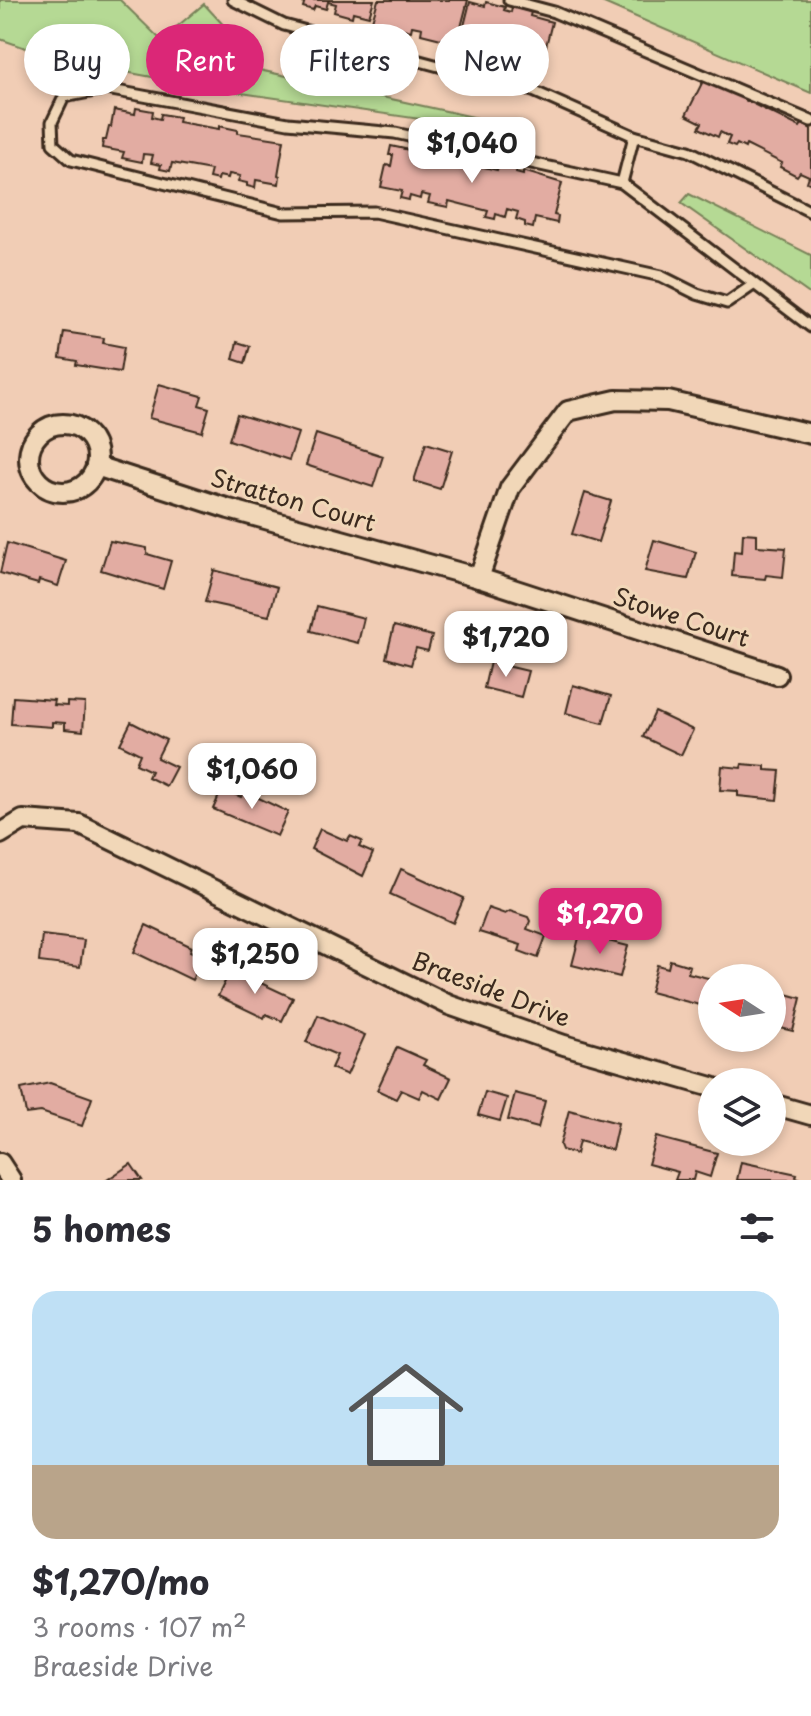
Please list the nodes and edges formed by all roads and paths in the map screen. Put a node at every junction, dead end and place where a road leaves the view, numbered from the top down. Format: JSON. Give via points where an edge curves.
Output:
{"nodes":[{"id":1,"x":233,"y":0,"type":"edge"},
{"id":2,"x":509,"y":0,"type":"edge"},
{"id":3,"x":811,"y":121,"type":"edge"},
{"id":4,"x":634,"y":136,"type":"junction"},
{"id":5,"x":622,"y":183,"type":"junction"},
{"id":6,"x":811,"y":212,"type":"edge"},
{"id":7,"x":753,"y":285,"type":"junction"},
{"id":8,"x":811,"y":327,"type":"edge"},
{"id":9,"x":811,"y":434,"type":"edge"},
{"id":10,"x":96,"y":466,"type":"dead end"},
{"id":11,"x":479,"y":578,"type":"junction"},
{"id":12,"x":777,"y":675,"type":"dead end"},
{"id":13,"x":0,"y":834,"type":"edge"},
{"id":14,"x":698,"y":1083,"type":"edge"},
{"id":15,"x":786,"y":1108,"type":"edge"},
{"id":16,"x":811,"y":1115,"type":"edge"},
{"id":17,"x":0,"y":1163,"type":"edge"},
{"id":18,"x":11,"y":1180,"type":"edge"}],
"edges":[{"from":1,"to":4,"type":"lane","via":[[284,25],[533,91]]},
{"from":2,"to":3,"type":"lane","via":[[554,12]]},
{"from":4,"to":5,"type":"lane"},
{"from":4,"to":6,"type":"lane","via":[[689,151]]},
{"from":5,"to":7,"type":"lane"},
{"from":5,"to":7,"type":"lane","via":[[395,133],[288,123],[106,89],[64,97],[52,122],[53,144],[71,160],[283,213],[374,212],[661,276],[727,303]]},
{"from":7,"to":8,"type":"lane"},
{"from":9,"to":11,"type":"street","via":[[668,401],[616,400],[568,411],[510,488]]},
{"from":10,"to":11,"type":"street","name":"Stratton Court"},
{"from":11,"to":12,"type":"street","name":"Stowe Court"},
{"from":13,"to":14,"type":"street","name":"Braeside Drive","via":[[23,820],[79,824],[449,1005]]},
{"from":15,"to":16,"type":"street"},
{"from":17,"to":18,"type":"street"}]}
